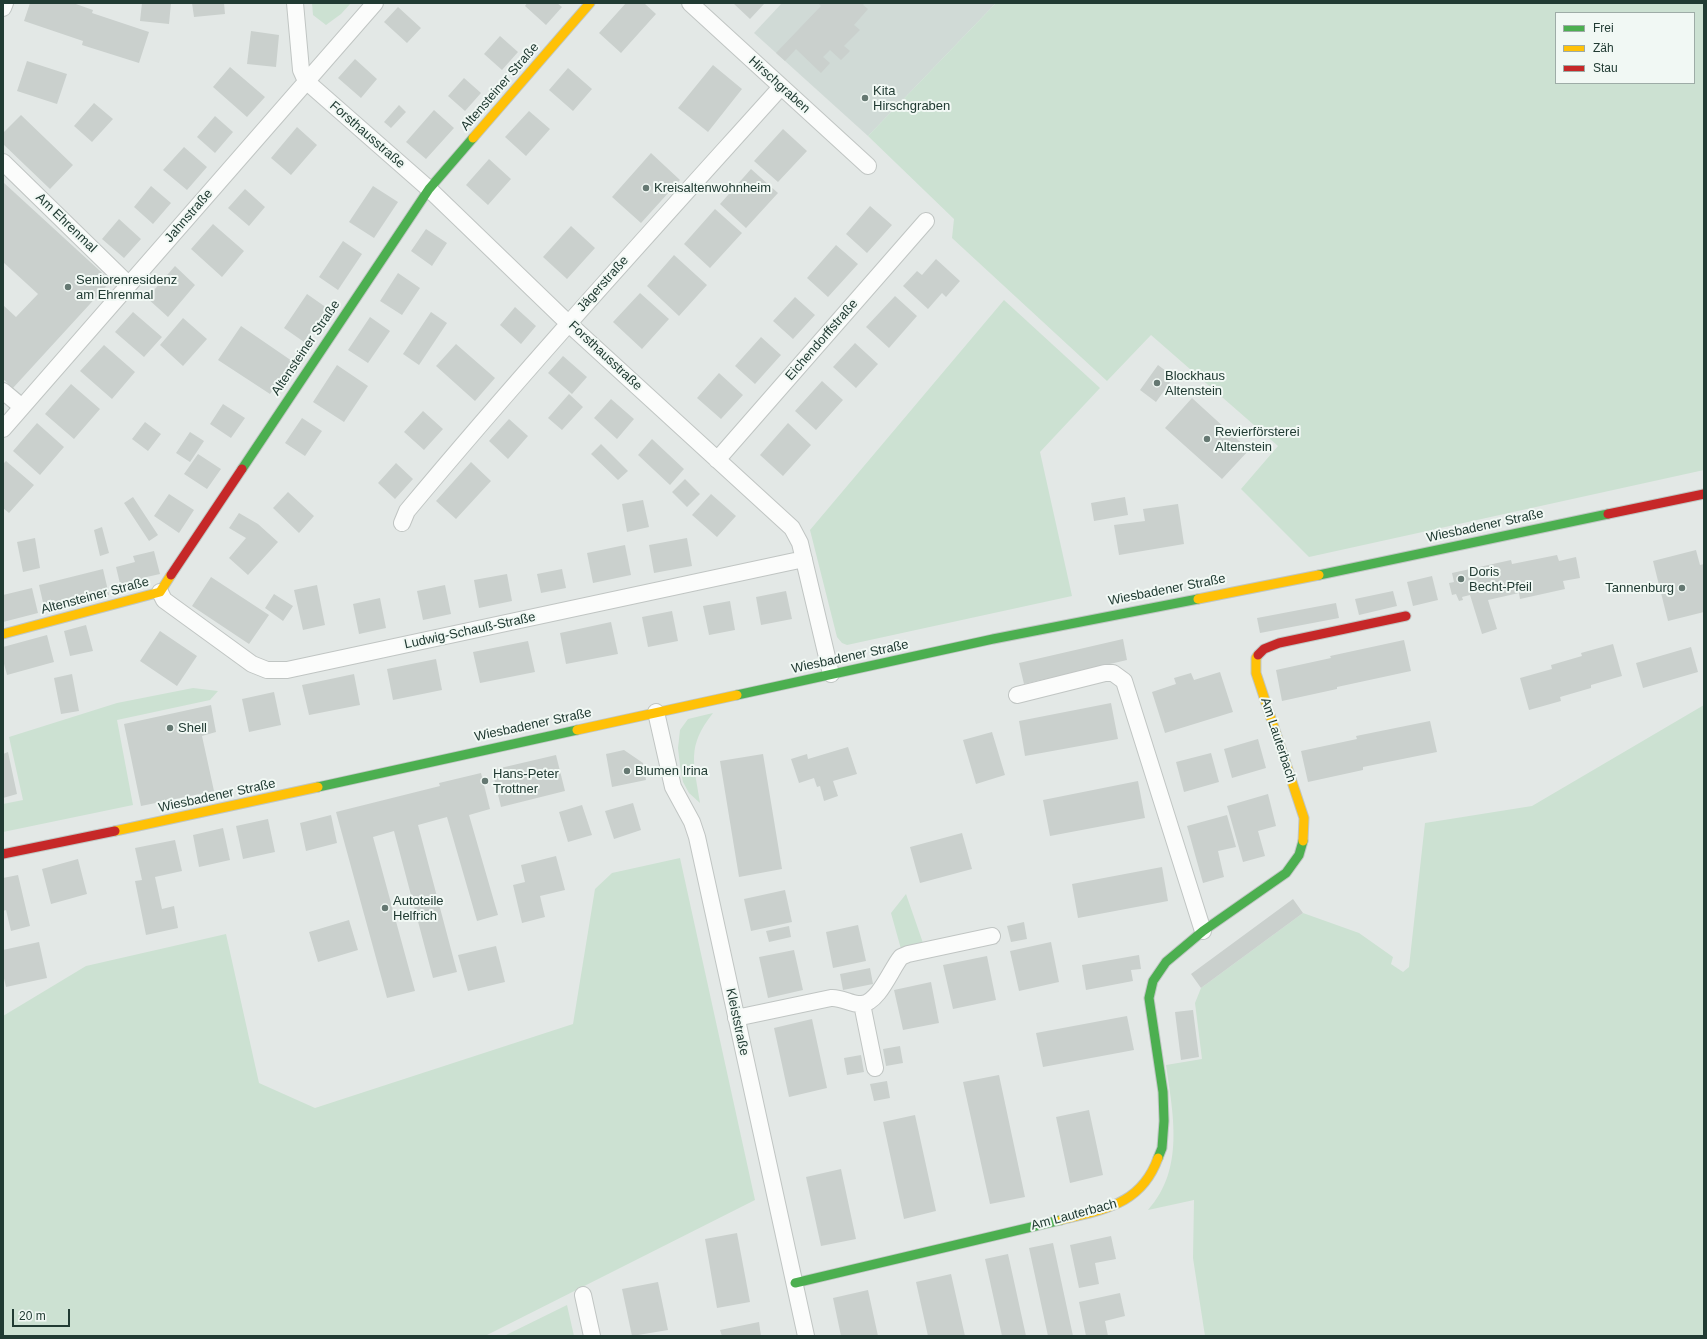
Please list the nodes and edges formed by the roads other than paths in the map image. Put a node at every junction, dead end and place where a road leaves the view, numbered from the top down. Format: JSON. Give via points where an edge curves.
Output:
{"nodes":[{"id":1,"x":5,"y":3,"type":"edge"},
{"id":2,"x":295,"y":3,"type":"edge"},
{"id":3,"x":375,"y":3,"type":"edge"},
{"id":4,"x":590,"y":3,"type":"edge"},
{"id":5,"x":690,"y":3,"type":"edge"},
{"id":6,"x":3,"y":8,"type":"edge"},
{"id":7,"x":306,"y":82,"type":"junction"},
{"id":8,"x":781,"y":87,"type":"junction"},
{"id":9,"x":3,"y":162,"type":"edge"},
{"id":10,"x":868,"y":166,"type":"dead end"},
{"id":11,"x":429,"y":189,"type":"junction"},
{"id":12,"x":926,"y":221,"type":"dead end"},
{"id":13,"x":129,"y":285,"type":"junction"},
{"id":14,"x":568,"y":323,"type":"junction"},
{"id":15,"x":3,"y":391,"type":"edge"},
{"id":16,"x":22,"y":408,"type":"junction"},
{"id":17,"x":3,"y":429,"type":"edge"},
{"id":18,"x":717,"y":460,"type":"junction"},
{"id":19,"x":1704,"y":494,"type":"edge"},
{"id":20,"x":402,"y":523,"type":"dead end"},
{"id":21,"x":804,"y":559,"type":"junction"},
{"id":22,"x":160,"y":592,"type":"junction"},
{"id":23,"x":1406,"y":616,"type":"dead end"},
{"id":24,"x":3,"y":634,"type":"edge"},
{"id":25,"x":831,"y":674,"type":"junction"},
{"id":26,"x":1017,"y":694,"type":"dead end"},
{"id":27,"x":656,"y":712,"type":"junction"},
{"id":28,"x":3,"y":854,"type":"edge"},
{"id":29,"x":1203,"y":931,"type":"junction"},
{"id":30,"x":992,"y":936,"type":"dead end"},
{"id":31,"x":862,"y":1004,"type":"junction"},
{"id":32,"x":736,"y":1018,"type":"junction"},
{"id":33,"x":874,"y":1068,"type":"dead end"},
{"id":34,"x":794,"y":1283,"type":"junction"},
{"id":35,"x":583,"y":1295,"type":"dead end"},
{"id":36,"x":592,"y":1336,"type":"edge"},
{"id":37,"x":806,"y":1336,"type":"edge"}],
"edges":[{"from":1,"to":6,"type":"street"},
{"from":2,"to":7,"type":"street","via":[[301,70]]},
{"from":3,"to":7,"type":"street","name":"Jahnstraße"},
{"from":4,"to":11,"type":"street","name":"Altensteiner Straße"},
{"from":5,"to":8,"type":"street","name":"Hirschgraben"},
{"from":7,"to":11,"type":"street","name":"Forsthausstraße"},
{"from":7,"to":13,"type":"street","name":"Jahnstraße"},
{"from":8,"to":10,"type":"street","name":"Hirschgraben"},
{"from":8,"to":14,"type":"street","name":"Jägerstraße"},
{"from":9,"to":13,"type":"street","name":"Am Ehrenmal"},
{"from":11,"to":14,"type":"street","name":"Forsthausstraße"},
{"from":11,"to":22,"type":"street","name":"Altensteiner Straße"},
{"from":12,"to":18,"type":"street","name":"Eichendorffstraße"},
{"from":13,"to":16,"type":"street","name":"Jahnstraße"},
{"from":14,"to":18,"type":"street","name":"Forsthausstraße"},
{"from":14,"to":20,"type":"street","name":"Jägerstraße","via":[[407,511]]},
{"from":15,"to":16,"type":"street"},
{"from":16,"to":17,"type":"street","name":"Jahnstraße"},
{"from":18,"to":21,"type":"street","name":"Forsthausstraße","via":[[792,528],[800,542]]},
{"from":19,"to":25,"type":"street","name":"Wiesbadener Straße"},
{"from":21,"to":22,"type":"street","name":"Ludwig-Schauß-Straße","via":[[287,670],[267,670],[252,664],[164,600]]},
{"from":21,"to":25,"type":"street","name":"Forsthausstraße"},
{"from":22,"to":24,"type":"street","name":"Altensteiner Straße"},
{"from":23,"to":29,"type":"street","name":"Am Lauterbach","via":[[1279,643],[1259,653],[1256,658],[1256,673],[1304,818],[1304,843],[1300,855],[1286,873]]},
{"from":25,"to":27,"type":"street","name":"Wiesbadener Straße"},
{"from":26,"to":29,"type":"street","via":[[1105,673],[1113,673],[1124,681]]},
{"from":27,"to":28,"type":"street","name":"Wiesbadener Straße"},
{"from":27,"to":32,"type":"street","name":"Kleiststraße","via":[[673,787],[692,822],[697,838]]},
{"from":29,"to":34,"type":"street","name":"Am Lauterbach","via":[[1166,962],[1153,981],[1149,998],[1163,1097],[1164,1129],[1156,1167],[1149,1180],[1132,1197],[1110,1208],[1076,1217]]},
{"from":30,"to":31,"type":"street","via":[[902,957],[875,996]]},
{"from":31,"to":32,"type":"street","via":[[832,998]]},
{"from":31,"to":33,"type":"street"},
{"from":32,"to":34,"type":"street","name":"Kleiststraße"},
{"from":34,"to":37,"type":"street","name":"Kleiststraße"},
{"from":35,"to":36,"type":"street"}]}
